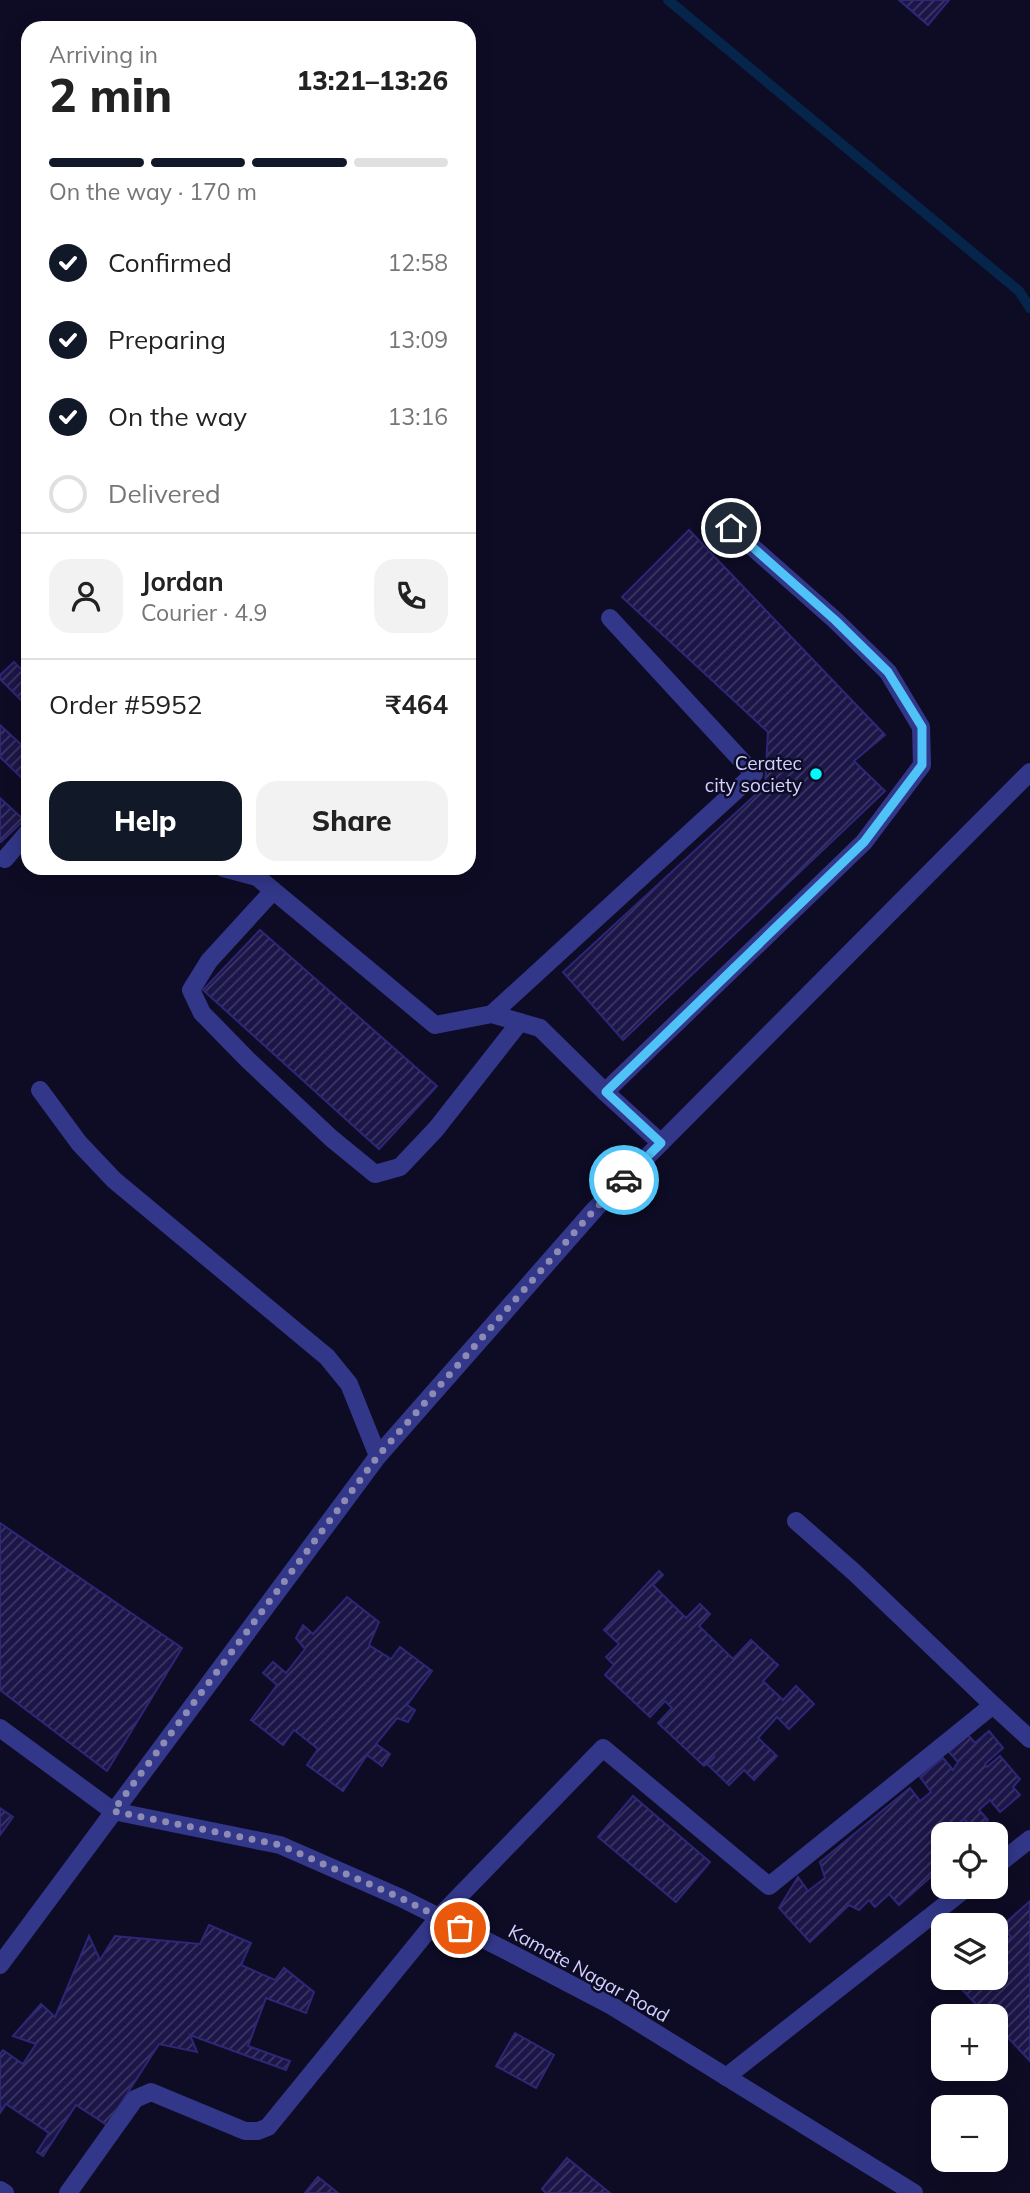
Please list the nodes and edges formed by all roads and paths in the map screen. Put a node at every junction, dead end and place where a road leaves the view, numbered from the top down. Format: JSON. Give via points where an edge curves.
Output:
{"nodes":[{"id":1,"x":731,"y":528,"type":"dead end"},
{"id":2,"x":610,"y":618,"type":"dead end"},
{"id":3,"x":1030,"y":772,"type":"edge"},
{"id":4,"x":21,"y":840,"type":"edge"},
{"id":5,"x":5,"y":859,"type":"dead end"},
{"id":6,"x":249,"y":875,"type":"edge"},
{"id":7,"x":273,"y":891,"type":"junction"},
{"id":8,"x":492,"y":1014,"type":"junction"},
{"id":9,"x":520,"y":1022,"type":"junction"},
{"id":10,"x":40,"y":1090,"type":"dead end"},
{"id":11,"x":606,"y":1092,"type":"junction"},
{"id":12,"x":661,"y":1143,"type":"junction"},
{"id":13,"x":378,"y":1456,"type":"junction"},
{"id":14,"x":796,"y":1521,"type":"dead end"},
{"id":15,"x":993,"y":1705,"type":"junction"},
{"id":16,"x":0,"y":1728,"type":"edge"},
{"id":17,"x":1030,"y":1739,"type":"edge"},
{"id":18,"x":113,"y":1811,"type":"junction"},
{"id":19,"x":1030,"y":1839,"type":"edge"},
{"id":20,"x":1008,"y":1856,"type":"edge"},
{"id":21,"x":952,"y":1899,"type":"edge"},
{"id":22,"x":439,"y":1917,"type":"junction"},
{"id":23,"x":0,"y":1965,"type":"edge"},
{"id":24,"x":726,"y":2077,"type":"junction"},
{"id":25,"x":0,"y":2190,"type":"edge"},
{"id":26,"x":5,"y":2193,"type":"edge"},
{"id":27,"x":68,"y":2193,"type":"edge"},
{"id":28,"x":914,"y":2193,"type":"edge"}],
"edges":[{"from":1,"to":11,"type":"street","via":[[888,672],[922,727],[922,765],[864,842]]},
{"from":2,"to":8,"type":"street","via":[[754,774]]},
{"from":3,"to":12,"type":"street"},
{"from":4,"to":5,"type":"street"},
{"from":6,"to":7,"type":"street"},
{"from":7,"to":8,"type":"street","via":[[435,1025]]},
{"from":7,"to":9,"type":"street","via":[[209,961],[191,990],[202,1013],[248,1060],[375,1174],[400,1167],[427,1139]]},
{"from":8,"to":9,"type":"street"},
{"from":9,"to":11,"type":"street","via":[[540,1028]]},
{"from":10,"to":13,"type":"street","via":[[79,1143],[114,1180],[327,1357],[349,1384]]},
{"from":11,"to":12,"type":"street"},
{"from":12,"to":13,"type":"street","via":[[595,1209]]},
{"from":13,"to":18,"type":"street"},
{"from":14,"to":15,"type":"street"},
{"from":15,"to":17,"type":"street"},
{"from":15,"to":22,"type":"street","via":[[769,1886],[603,1748]]},
{"from":16,"to":18,"type":"street","name":"Kamate Nagar Road"},
{"from":18,"to":22,"type":"street","name":"Kamate Nagar Road","via":[[280,1845]]},
{"from":18,"to":23,"type":"street"},
{"from":19,"to":20,"type":"street"},
{"from":21,"to":24,"type":"street"},
{"from":22,"to":24,"type":"street","name":"Kamate Nagar Road","via":[[612,2006]]},
{"from":22,"to":27,"type":"street","via":[[268,2127],[245,2131],[151,2092],[135,2099]]},
{"from":24,"to":28,"type":"street","name":"Kamate Nagar Road"},
{"from":25,"to":26,"type":"street"}]}
